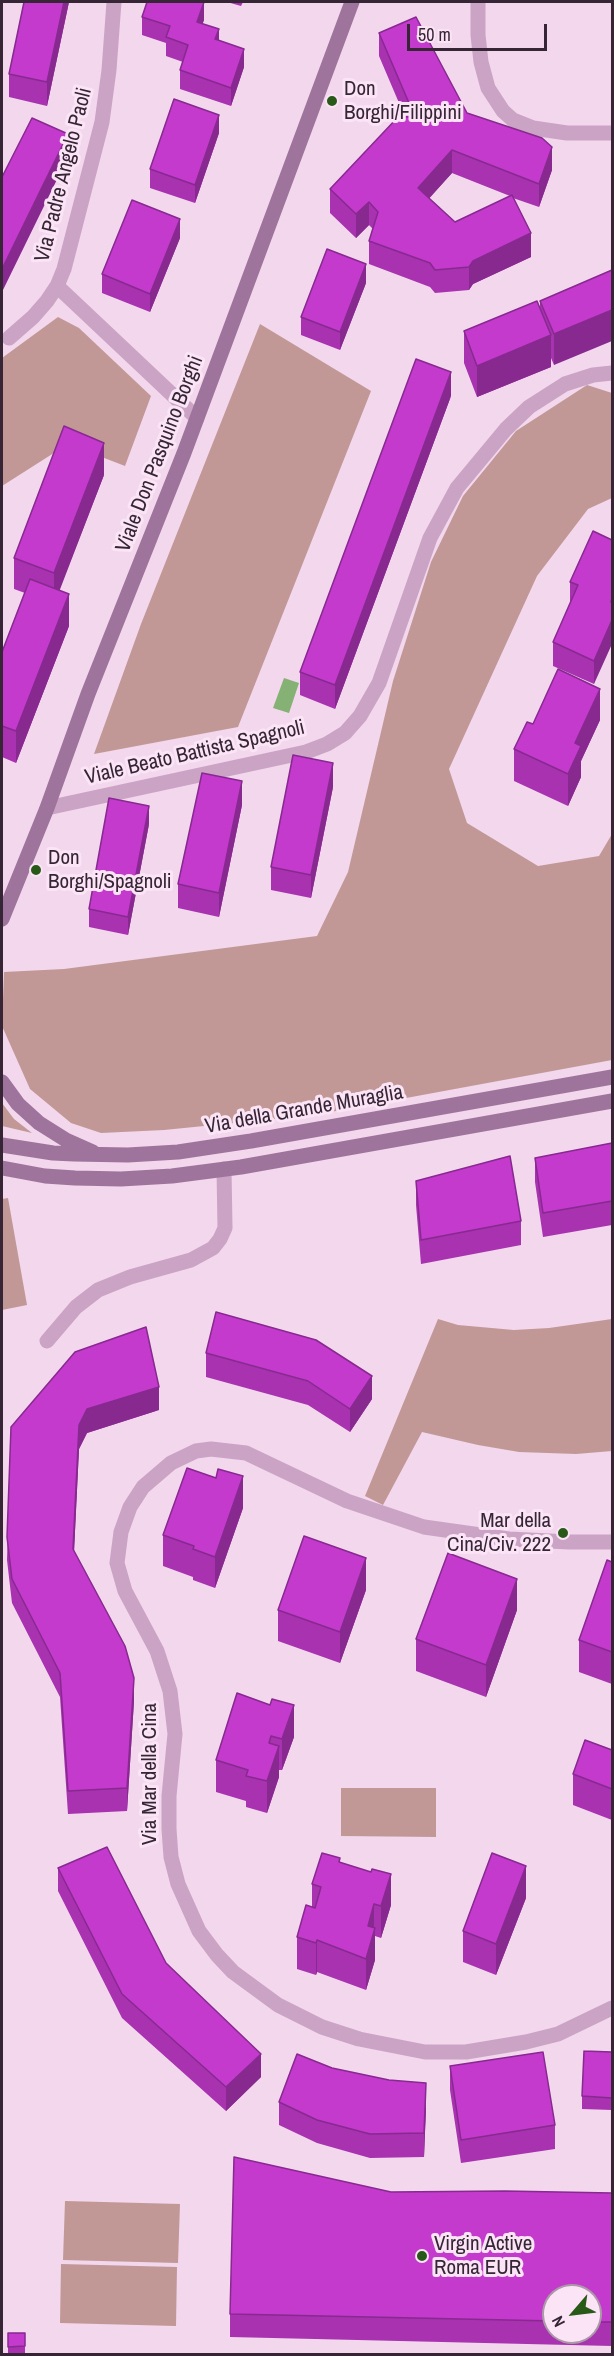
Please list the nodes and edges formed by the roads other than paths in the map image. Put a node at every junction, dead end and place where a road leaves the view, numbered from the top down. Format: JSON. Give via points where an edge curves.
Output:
{"nodes":[{"id":1,"x":114,"y":2,"type":"edge"},
{"id":2,"x":352,"y":2,"type":"edge"},
{"id":3,"x":478,"y":2,"type":"edge"},
{"id":4,"x":612,"y":133,"type":"edge"},
{"id":5,"x":57,"y":286,"type":"junction"},
{"id":6,"x":9,"y":339,"type":"dead end"},
{"id":7,"x":612,"y":373,"type":"edge"},
{"id":8,"x":197,"y":418,"type":"junction"},
{"id":9,"x":48,"y":808,"type":"junction"},
{"id":10,"x":2,"y":919,"type":"edge"},
{"id":11,"x":612,"y":1077,"type":"edge"},
{"id":12,"x":2,"y":1082,"type":"edge"},
{"id":13,"x":612,"y":1101,"type":"edge"},
{"id":14,"x":2,"y":1144,"type":"edge"},
{"id":15,"x":101,"y":1155,"type":"junction"},
{"id":16,"x":2,"y":1168,"type":"edge"},
{"id":17,"x":224,"y":1169,"type":"junction"},
{"id":18,"x":47,"y":1341,"type":"dead end"},
{"id":19,"x":612,"y":1542,"type":"edge"},
{"id":20,"x":612,"y":2008,"type":"edge"}],
"edges":[{"from":1,"to":5,"type":"street","name":"Via Padre Angelo Paoli","via":[[100,128]]},
{"from":2,"to":8,"type":"street","name":"Viale Don Pasquino Borghi"},
{"from":3,"to":4,"type":"street","via":[[481,62],[488,88],[503,111],[538,129]]},
{"from":5,"to":6,"type":"street","via":[[33,318]]},
{"from":5,"to":8,"type":"street"},
{"from":7,"to":9,"type":"street","name":"Viale Beato Battista Spagnoli","via":[[573,381],[529,407],[457,488],[430,538],[379,683],[364,711],[345,733],[306,752]]},
{"from":8,"to":9,"type":"street","name":"Viale Don Pasquino Borghi","via":[[88,694]]},
{"from":9,"to":10,"type":"street","name":"Viale Don Pasquino Borghi"},
{"from":11,"to":15,"type":"street","name":"Via della Grande Muraglia","via":[[251,1141],[150,1154]]},
{"from":12,"to":15,"type":"street","via":[[39,1123]]},
{"from":13,"to":17,"type":"street","name":"Via della Grande Muraglia"},
{"from":14,"to":15,"type":"street","name":"Via della Grande Muraglia","via":[[53,1153]]},
{"from":16,"to":17,"type":"street","name":"Via della Grande Muraglia","via":[[45,1176],[97,1179],[156,1178]]},
{"from":17,"to":18,"type":"street","via":[[225,1228],[213,1248],[184,1263],[98,1290]]},
{"from":19,"to":20,"type":"street","name":"Via Mar della Cina","via":[[509,1539],[424,1527],[354,1503],[246,1453],[203,1449],[171,1463],[143,1487],[121,1532],[117,1563],[125,1590],[157,1651],[171,1691],[175,1734],[168,1829],[178,1884],[199,1931],[233,1972],[278,2005],[322,2027],[425,2052],[466,2052],[526,2042],[558,2034]]}]}
